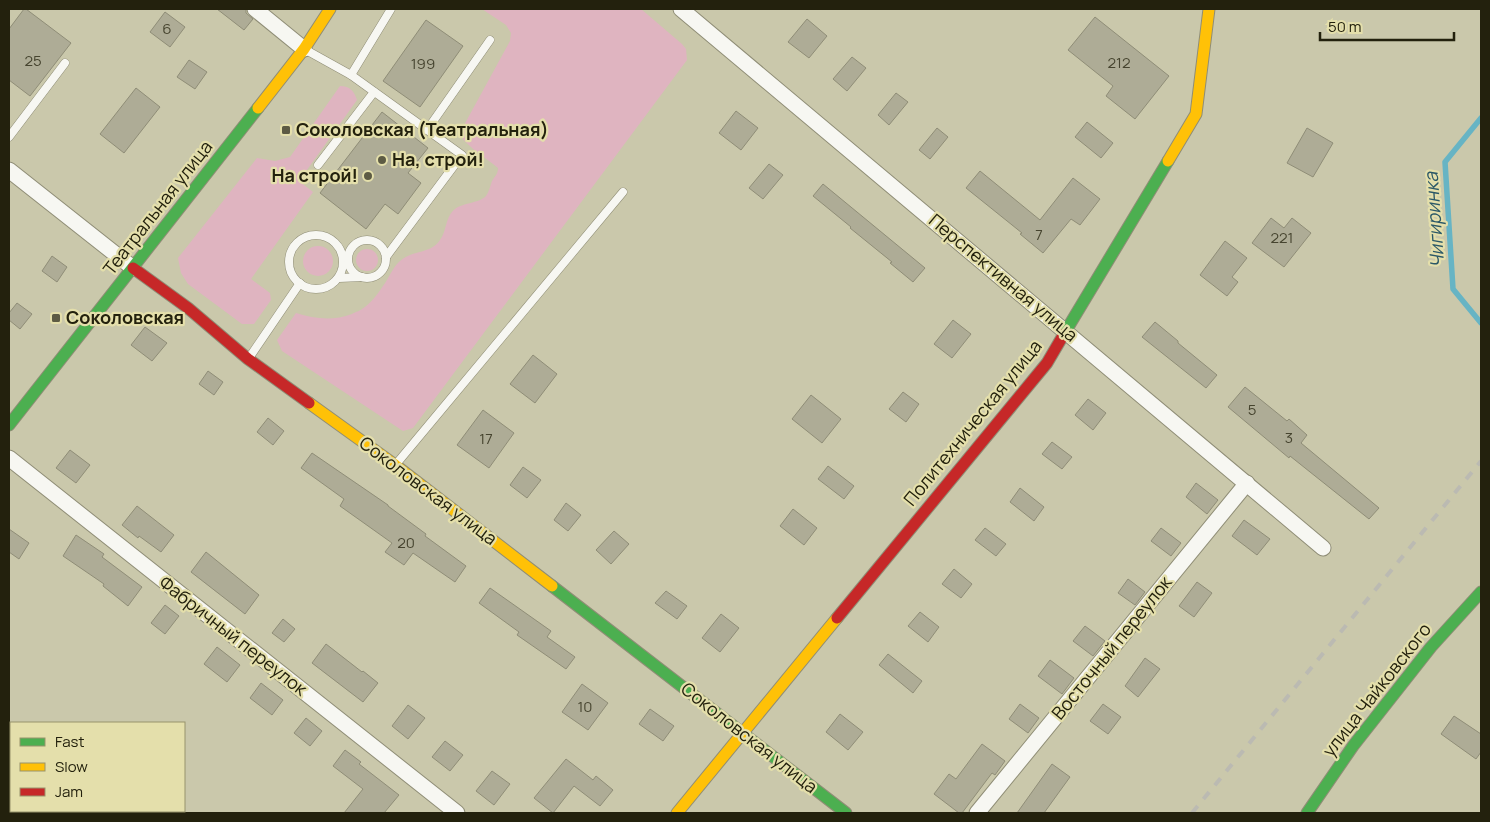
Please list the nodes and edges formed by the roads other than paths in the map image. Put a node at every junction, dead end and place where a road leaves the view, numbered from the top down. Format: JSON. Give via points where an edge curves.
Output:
{"nodes":[{"id":1,"x":255,"y":9,"type":"edge"},
{"id":2,"x":330,"y":9,"type":"edge"},
{"id":3,"x":391,"y":9,"type":"edge"},
{"id":4,"x":681,"y":9,"type":"edge"},
{"id":5,"x":1209,"y":9,"type":"edge"},
{"id":6,"x":490,"y":40,"type":"dead end"},
{"id":7,"x":304,"y":49,"type":"junction"},
{"id":8,"x":65,"y":63,"type":"dead end"},
{"id":9,"x":351,"y":75,"type":"junction"},
{"id":10,"x":374,"y":92,"type":"junction"},
{"id":11,"x":427,"y":130,"type":"junction"},
{"id":12,"x":9,"y":137,"type":"edge"},
{"id":13,"x":318,"y":165,"type":"dead end"},
{"id":14,"x":9,"y":170,"type":"edge"},
{"id":15,"x":623,"y":192,"type":"dead end"},
{"id":16,"x":386,"y":257,"type":"junction"},
{"id":17,"x":132,"y":268,"type":"junction"},
{"id":18,"x":362,"y":277,"type":"junction"},
{"id":19,"x":338,"y":278,"type":"junction"},
{"id":20,"x":300,"y":283,"type":"junction"},
{"id":21,"x":1066,"y":331,"type":"junction"},
{"id":22,"x":248,"y":359,"type":"junction"},
{"id":23,"x":9,"y":425,"type":"edge"},
{"id":24,"x":9,"y":458,"type":"edge"},
{"id":25,"x":395,"y":465,"type":"junction"},
{"id":26,"x":1247,"y":483,"type":"junction"},
{"id":27,"x":1323,"y":548,"type":"dead end"},
{"id":28,"x":1481,"y":592,"type":"edge"},
{"id":29,"x":743,"y":734,"type":"junction"},
{"id":30,"x":457,"y":813,"type":"edge"},
{"id":31,"x":677,"y":813,"type":"edge"},
{"id":32,"x":846,"y":813,"type":"edge"},
{"id":33,"x":977,"y":813,"type":"edge"},
{"id":34,"x":1307,"y":813,"type":"edge"}],
"edges":[{"from":1,"to":7,"type":"street"},
{"from":2,"to":7,"type":"street","name":"Театральная улица"},
{"from":3,"to":9,"type":"lane"},
{"from":4,"to":21,"type":"street","name":"Перспективная улица"},
{"from":5,"to":21,"type":"street","name":"Политехническая улица","via":[[1196,114]]},
{"from":6,"to":11,"type":"lane"},
{"from":7,"to":9,"type":"lane"},
{"from":7,"to":17,"type":"street","name":"Театральная улица"},
{"from":8,"to":12,"type":"lane"},
{"from":9,"to":10,"type":"lane"},
{"from":10,"to":11,"type":"lane"},
{"from":10,"to":13,"type":"lane"},
{"from":11,"to":16,"type":"lane","via":[[462,155]]},
{"from":14,"to":17,"type":"street","name":"Соколовская улица"},
{"from":15,"to":25,"type":"lane"},
{"from":16,"to":18,"type":"lane","via":[[380,274]]},
{"from":16,"to":18,"type":"lane","via":[[381,246],[370,240],[353,246],[349,264]]},
{"from":17,"to":22,"type":"street","name":"Соколовская улица","via":[[188,308]]},
{"from":17,"to":23,"type":"street","name":"Театральная улица"},
{"from":18,"to":19,"type":"lane"},
{"from":19,"to":20,"type":"lane","via":[[320,288]]},
{"from":19,"to":20,"type":"lane","via":[[344,261],[341,249],[332,239],[314,234],[301,239],[290,254],[290,268]]},
{"from":20,"to":22,"type":"lane"},
{"from":21,"to":26,"type":"street","name":"Перспективная улица"},
{"from":21,"to":29,"type":"street","name":"Политехническая улица","via":[[1047,363]]},
{"from":22,"to":25,"type":"street","name":"Соколовская улица"},
{"from":24,"to":30,"type":"street","name":"Фабричный переулок"},
{"from":25,"to":29,"type":"street","name":"Соколовская улица"},
{"from":26,"to":27,"type":"street","name":"Перспективная улица"},
{"from":26,"to":33,"type":"street","name":"Восточный переулок"},
{"from":28,"to":34,"type":"street","name":"улица Чайковского","via":[[1431,646],[1353,746]]},
{"from":29,"to":31,"type":"street","name":"Политехническая улица"},
{"from":29,"to":32,"type":"street","name":"Соколовская улица"}]}
